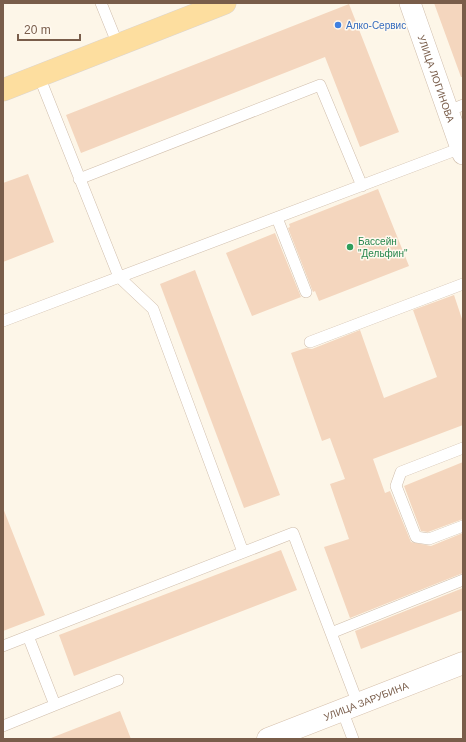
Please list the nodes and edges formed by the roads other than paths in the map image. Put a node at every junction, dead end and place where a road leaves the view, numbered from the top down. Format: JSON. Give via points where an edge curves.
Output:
{"nodes":[{"id":1,"x":101,"y":3,"type":"edge"},
{"id":2,"x":225,"y":3,"type":"edge"},
{"id":3,"x":410,"y":3,"type":"edge"},
{"id":4,"x":118,"y":45,"type":"junction"},
{"id":5,"x":39,"y":76,"type":"junction"},
{"id":6,"x":3,"y":90,"type":"edge"},
{"id":7,"x":455,"y":108,"type":"edge"},
{"id":8,"x":462,"y":151,"type":"edge"},
{"id":9,"x":79,"y":179,"type":"junction"},
{"id":10,"x":362,"y":186,"type":"junction"},
{"id":11,"x":277,"y":218,"type":"junction"},
{"id":12,"x":119,"y":277,"type":"junction"},
{"id":13,"x":463,"y":284,"type":"edge"},
{"id":14,"x":306,"y":292,"type":"dead end"},
{"id":15,"x":3,"y":321,"type":"edge"},
{"id":16,"x":310,"y":342,"type":"dead end"},
{"id":17,"x":463,"y":448,"type":"edge"},
{"id":18,"x":463,"y":526,"type":"edge"},
{"id":19,"x":243,"y":552,"type":"junction"},
{"id":20,"x":463,"y":580,"type":"edge"},
{"id":21,"x":331,"y":633,"type":"junction"},
{"id":22,"x":28,"y":636,"type":"junction"},
{"id":23,"x":3,"y":646,"type":"edge"},
{"id":24,"x":463,"y":663,"type":"edge"},
{"id":25,"x":118,"y":680,"type":"dead end"},
{"id":26,"x":55,"y":705,"type":"junction"},
{"id":27,"x":350,"y":707,"type":"junction"},
{"id":28,"x":3,"y":726,"type":"edge"},
{"id":29,"x":268,"y":739,"type":"edge"},
{"id":30,"x":354,"y":739,"type":"edge"}],
"edges":[{"from":1,"to":4,"type":"lane"},
{"from":2,"to":4,"type":"main road"},
{"from":3,"to":7,"type":"street","name":"УЛИЦА ЛОГИНОВА"},
{"from":4,"to":5,"type":"main road"},
{"from":5,"to":6,"type":"main road"},
{"from":5,"to":9,"type":"lane"},
{"from":7,"to":8,"type":"street","name":"УЛИЦА ЛОГИНОВА"},
{"from":8,"to":10,"type":"lane"},
{"from":9,"to":10,"type":"lane","via":[[320,85]]},
{"from":9,"to":12,"type":"lane"},
{"from":10,"to":11,"type":"lane"},
{"from":11,"to":12,"type":"lane"},
{"from":11,"to":14,"type":"lane"},
{"from":12,"to":15,"type":"lane"},
{"from":12,"to":19,"type":"lane","via":[[153,309]]},
{"from":13,"to":16,"type":"lane"},
{"from":17,"to":18,"type":"lane","via":[[401,472],[396,486],[416,537],[429,540]]},
{"from":19,"to":21,"type":"lane","via":[[293,533]]},
{"from":19,"to":22,"type":"lane"},
{"from":20,"to":21,"type":"lane"},
{"from":21,"to":27,"type":"lane"},
{"from":22,"to":23,"type":"lane"},
{"from":22,"to":26,"type":"lane"},
{"from":24,"to":27,"type":"street","name":"УЛИЦА ЗАРУБИНА"},
{"from":25,"to":26,"type":"lane"},
{"from":26,"to":28,"type":"lane"},
{"from":27,"to":29,"type":"street","name":"УЛИЦА ЗАРУБИНА"},
{"from":27,"to":30,"type":"lane"}]}
